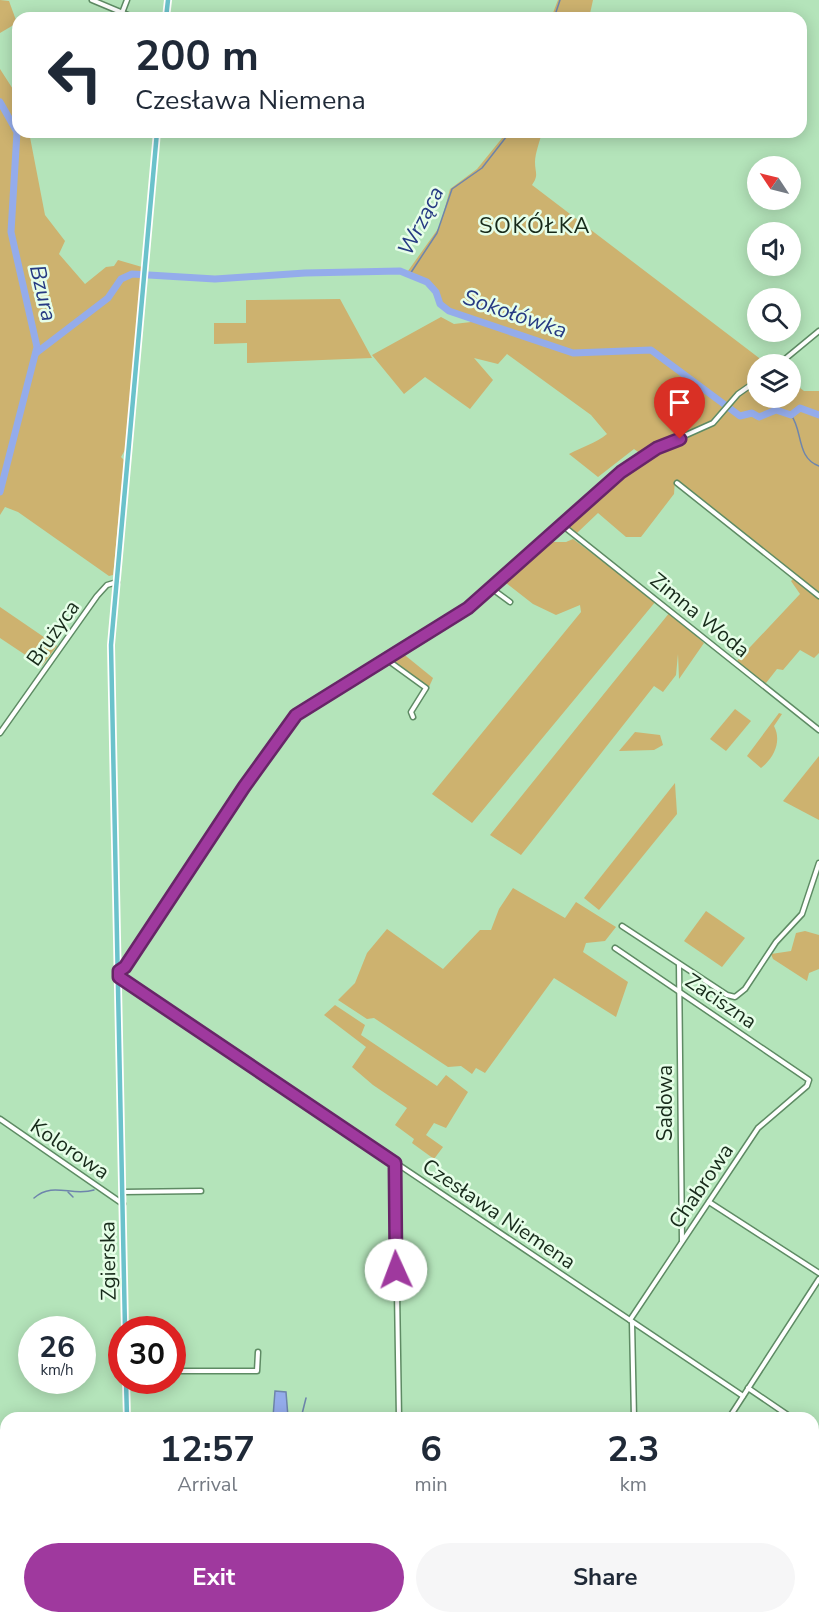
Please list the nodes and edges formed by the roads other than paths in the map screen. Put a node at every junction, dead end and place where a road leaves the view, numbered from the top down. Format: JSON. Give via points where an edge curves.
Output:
{"nodes":[{"id":1,"x":92,"y":0,"type":"edge"},
{"id":2,"x":120,"y":12,"type":"edge"},
{"id":3,"x":156,"y":138,"type":"edge"},
{"id":4,"x":819,"y":331,"type":"edge"},
{"id":5,"x":791,"y":354,"type":"edge"},
{"id":6,"x":747,"y":389,"type":"edge"},
{"id":7,"x":677,"y":483,"type":"dead end"},
{"id":8,"x":562,"y":525,"type":"junction"},
{"id":9,"x":114,"y":582,"type":"junction"},
{"id":10,"x":491,"y":588,"type":"junction"},
{"id":11,"x":819,"y":596,"type":"edge"},
{"id":12,"x":510,"y":602,"type":"dead end"},
{"id":13,"x":386,"y":658,"type":"junction"},
{"id":14,"x":413,"y":717,"type":"dead end"},
{"id":15,"x":819,"y":730,"type":"edge"},
{"id":16,"x":0,"y":733,"type":"edge"},
{"id":17,"x":819,"y":863,"type":"edge"},
{"id":18,"x":622,"y":926,"type":"dead end"},
{"id":19,"x":615,"y":948,"type":"dead end"},
{"id":20,"x":679,"y":964,"type":"junction"},
{"id":21,"x":119,"y":974,"type":"junction"},
{"id":22,"x":679,"y":991,"type":"junction"},
{"id":23,"x":809,"y":1080,"type":"joint"},
{"id":24,"x":0,"y":1119,"type":"edge"},
{"id":25,"x":395,"y":1163,"type":"junction"},
{"id":26,"x":201,"y":1191,"type":"dead end"},
{"id":27,"x":123,"y":1192,"type":"junction"},
{"id":28,"x":709,"y":1202,"type":"junction"},
{"id":29,"x":123,"y":1204,"type":"junction"},
{"id":30,"x":682,"y":1242,"type":"junction"},
{"id":31,"x":819,"y":1273,"type":"edge"},
{"id":32,"x":819,"y":1279,"type":"edge"},
{"id":33,"x":125,"y":1316,"type":"edge"},
{"id":34,"x":631,"y":1321,"type":"junction"},
{"id":35,"x":258,"y":1352,"type":"dead end"},
{"id":36,"x":186,"y":1371,"type":"edge"},
{"id":37,"x":748,"y":1388,"type":"junction"},
{"id":38,"x":126,"y":1394,"type":"edge"},
{"id":39,"x":743,"y":1396,"type":"junction"},
{"id":40,"x":127,"y":1412,"type":"edge"},
{"id":41,"x":399,"y":1412,"type":"edge"},
{"id":42,"x":634,"y":1412,"type":"edge"},
{"id":43,"x":733,"y":1412,"type":"edge"},
{"id":44,"x":783,"y":1412,"type":"edge"}],
"edges":[{"from":1,"to":2,"type":"street"},
{"from":3,"to":9,"type":"main road","name":"Zgierska"},
{"from":4,"to":5,"type":"street"},
{"from":6,"to":8,"type":"street","via":[[713,423],[657,448],[621,472]]},
{"from":7,"to":11,"type":"street"},
{"from":8,"to":10,"type":"street"},
{"from":8,"to":15,"type":"street","name":"Zimna Woda"},
{"from":9,"to":16,"type":"street","name":"Brużyca","via":[[97,596]]},
{"from":9,"to":21,"type":"main road","name":"Zgierska","via":[[111,645]]},
{"from":10,"to":12,"type":"street"},
{"from":10,"to":13,"type":"street","via":[[462,613]]},
{"from":13,"to":14,"type":"street","via":[[426,688],[411,712]]},
{"from":13,"to":21,"type":"street","via":[[296,715]]},
{"from":17,"to":20,"type":"street","via":[[802,914],[776,942],[741,993],[735,997],[727,995]]},
{"from":18,"to":20,"type":"street"},
{"from":19,"to":22,"type":"street","name":"Zaciszna"},
{"from":20,"to":22,"type":"street","name":"Sadowa"},
{"from":21,"to":25,"type":"street","name":"Czesława Niemena"},
{"from":21,"to":27,"type":"main road","name":"Zgierska"},
{"from":22,"to":23,"type":"street","name":"Zaciszna"},
{"from":22,"to":30,"type":"street","name":"Sadowa"},
{"from":23,"to":28,"type":"street","name":"Chabrowa","via":[[758,1128]]},
{"from":24,"to":29,"type":"street","name":"Kolorowa"},
{"from":25,"to":34,"type":"street","name":"Czesława Niemena"},
{"from":25,"to":41,"type":"street"},
{"from":26,"to":27,"type":"street"},
{"from":27,"to":29,"type":"main road","name":"Zgierska"},
{"from":28,"to":30,"type":"street","name":"Chabrowa"},
{"from":28,"to":31,"type":"street"},
{"from":29,"to":33,"type":"main road","name":"Zgierska"},
{"from":30,"to":34,"type":"street","name":"Chabrowa"},
{"from":32,"to":37,"type":"street"},
{"from":34,"to":39,"type":"street","name":"Czesława Niemena"},
{"from":34,"to":42,"type":"street"},
{"from":35,"to":36,"type":"street","via":[[257,1371]]},
{"from":37,"to":39,"type":"street"},
{"from":37,"to":44,"type":"street"},
{"from":38,"to":40,"type":"main road"},
{"from":39,"to":43,"type":"street"}]}
